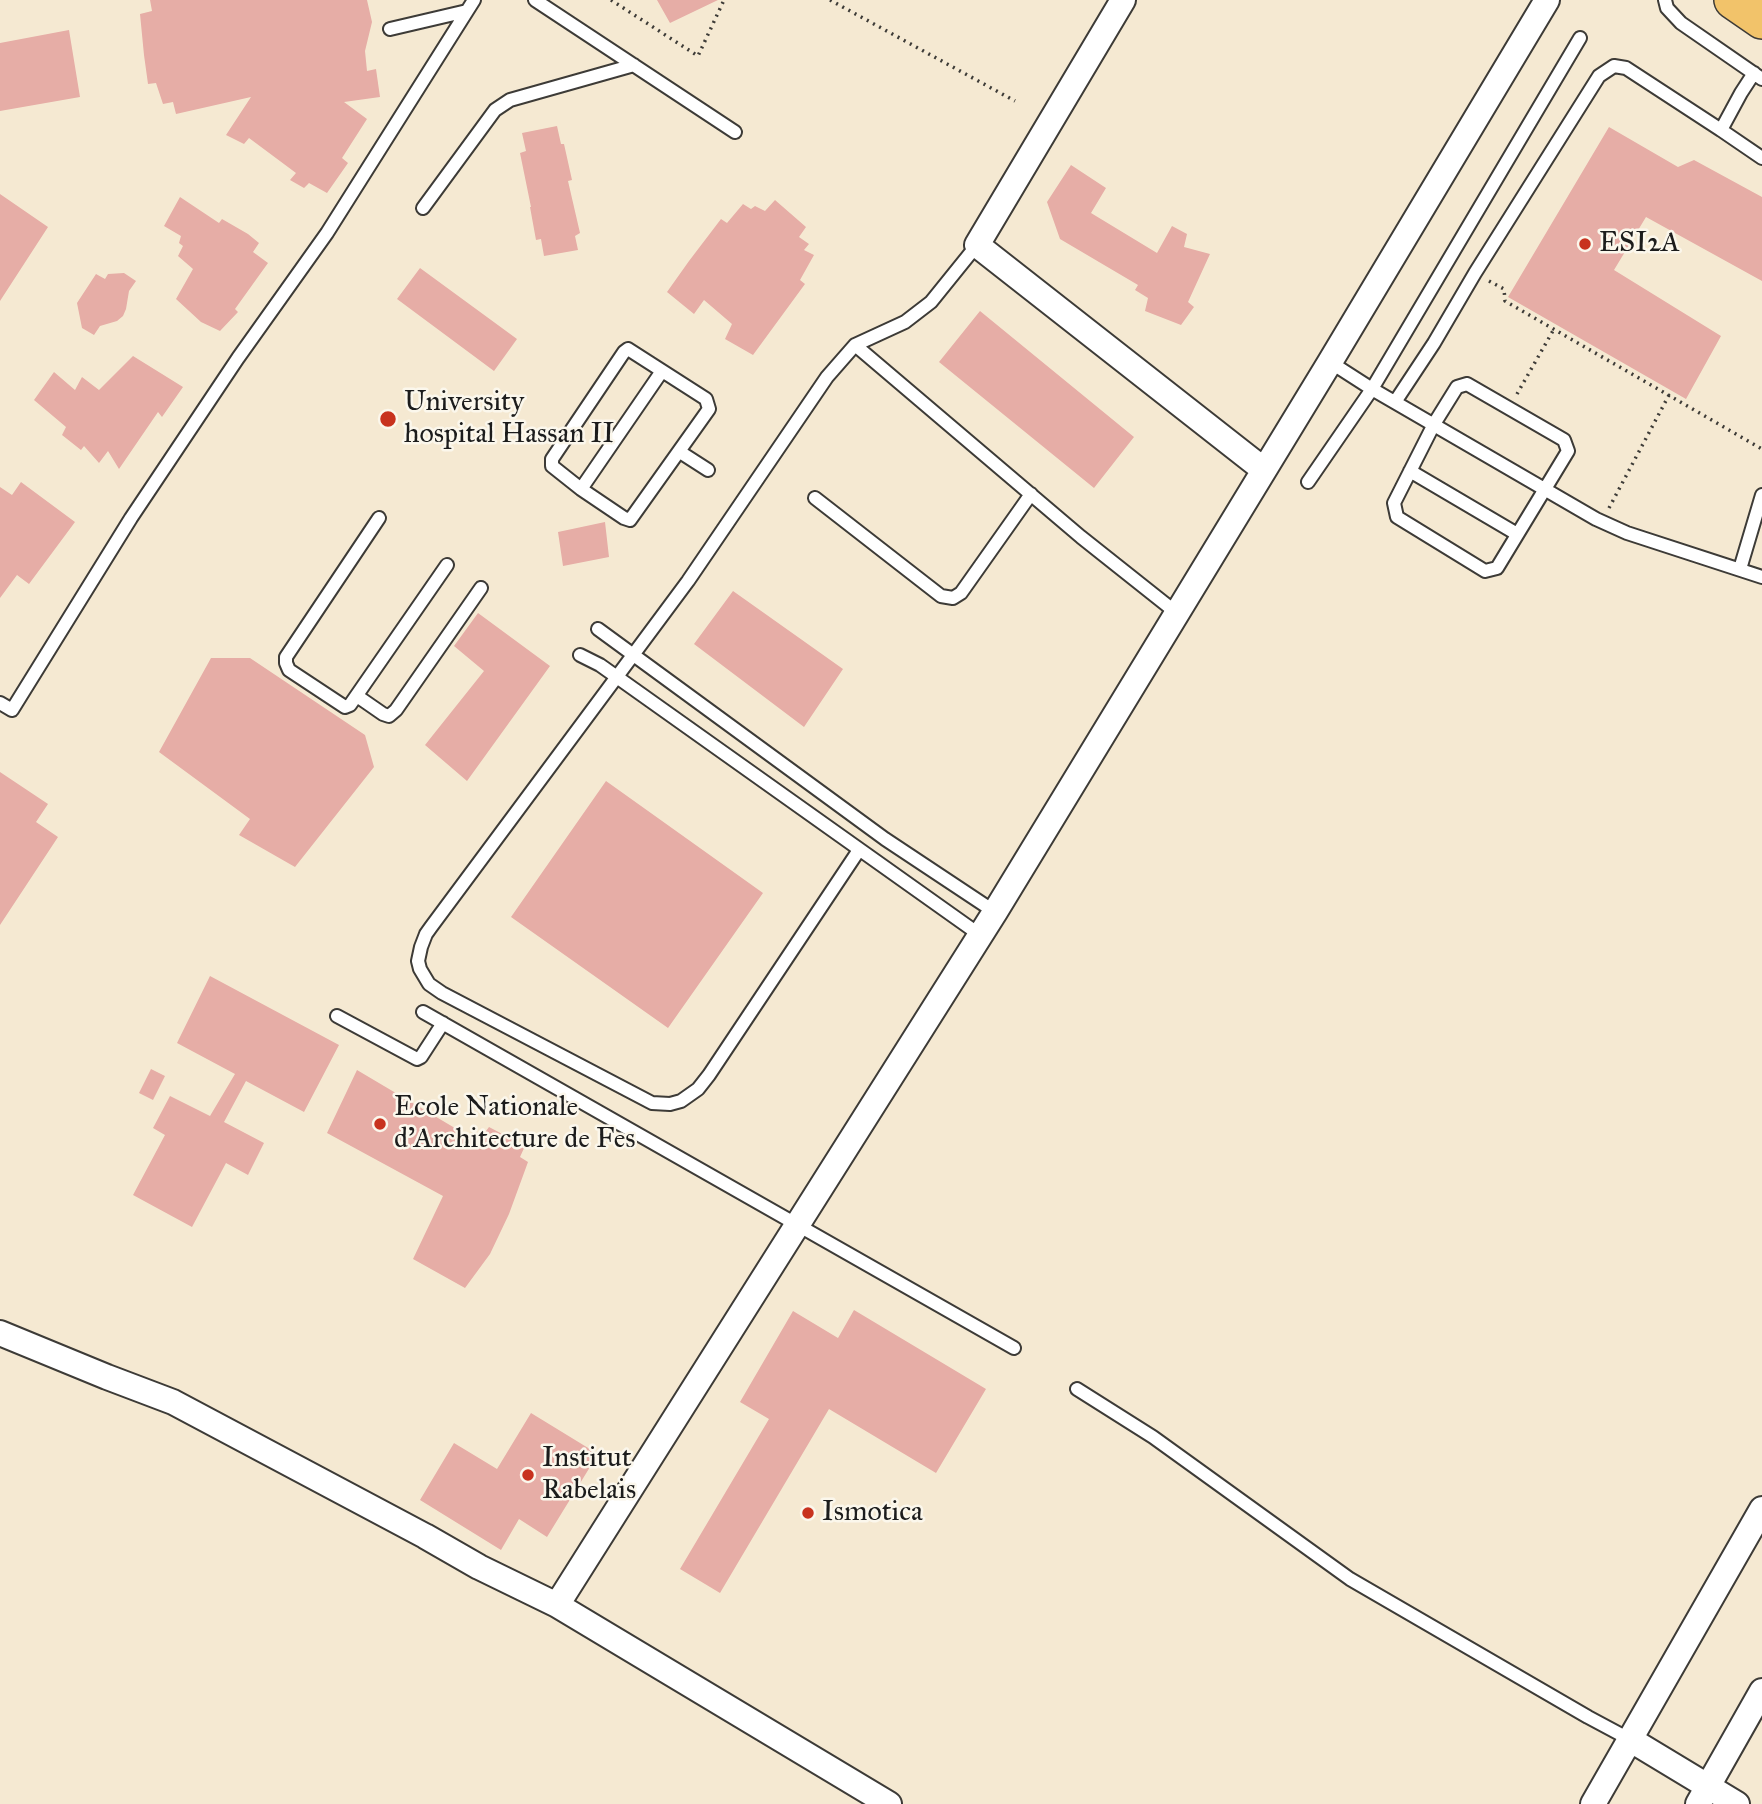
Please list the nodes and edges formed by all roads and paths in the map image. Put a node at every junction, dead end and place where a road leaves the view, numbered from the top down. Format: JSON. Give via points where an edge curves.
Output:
{"nodes":[{"id":1,"x":535,"y":0,"type":"edge"},
{"id":2,"x":611,"y":0,"type":"edge"},
{"id":3,"x":724,"y":0,"type":"edge"},
{"id":4,"x":830,"y":0,"type":"edge"},
{"id":5,"x":1123,"y":0,"type":"edge"},
{"id":6,"x":1547,"y":0,"type":"edge"},
{"id":7,"x":1665,"y":0,"type":"edge"},
{"id":8,"x":1733,"y":0,"type":"edge"},
{"id":9,"x":471,"y":5,"type":"edge"},
{"id":10,"x":1762,"y":20,"type":"edge"},
{"id":11,"x":390,"y":29,"type":"dead end"},
{"id":12,"x":1580,"y":38,"type":"dead end"},
{"id":13,"x":634,"y":65,"type":"junction"},
{"id":14,"x":1758,"y":76,"type":"edge"},
{"id":15,"x":1015,"y":101,"type":"dead end"},
{"id":16,"x":1721,"y":130,"type":"junction"},
{"id":17,"x":734,"y":132,"type":"dead end"},
{"id":18,"x":1762,"y":158,"type":"edge"},
{"id":19,"x":423,"y":208,"type":"dead end"},
{"id":20,"x":977,"y":245,"type":"junction"},
{"id":21,"x":1475,"y":274,"type":"junction"},
{"id":22,"x":1554,"y":329,"type":"junction"},
{"id":23,"x":855,"y":345,"type":"junction"},
{"id":24,"x":1330,"y":362,"type":"junction"},
{"id":25,"x":662,"y":371,"type":"junction"},
{"id":26,"x":1372,"y":388,"type":"junction"},
{"id":27,"x":1668,"y":395,"type":"junction"},
{"id":28,"x":1395,"y":402,"type":"junction"},
{"id":29,"x":1509,"y":408,"type":"junction"},
{"id":30,"x":1434,"y":424,"type":"junction"},
{"id":31,"x":1762,"y":449,"type":"edge"},
{"id":32,"x":680,"y":452,"type":"junction"},
{"id":33,"x":708,"y":470,"type":"dead end"},
{"id":34,"x":1264,"y":470,"type":"junction"},
{"id":35,"x":1410,"y":471,"type":"junction"},
{"id":36,"x":1308,"y":482,"type":"dead end"},
{"id":37,"x":581,"y":489,"type":"junction"},
{"id":38,"x":1544,"y":489,"type":"junction"},
{"id":39,"x":1031,"y":494,"type":"junction"},
{"id":40,"x":1762,"y":495,"type":"edge"},
{"id":41,"x":815,"y":498,"type":"dead end"},
{"id":42,"x":379,"y":518,"type":"dead end"},
{"id":43,"x":1602,"y":522,"type":"junction"},
{"id":44,"x":1517,"y":534,"type":"junction"},
{"id":45,"x":447,"y":565,"type":"dead end"},
{"id":46,"x":1740,"y":569,"type":"junction"},
{"id":47,"x":1762,"y":577,"type":"edge"},
{"id":48,"x":481,"y":588,"type":"dead end"},
{"id":49,"x":1178,"y":614,"type":"junction"},
{"id":50,"x":598,"y":629,"type":"dead end"},
{"id":51,"x":634,"y":654,"type":"junction"},
{"id":52,"x":580,"y":655,"type":"dead end"},
{"id":53,"x":617,"y":677,"type":"junction"},
{"id":54,"x":358,"y":696,"type":"junction"},
{"id":55,"x":0,"y":703,"type":"edge"},
{"id":56,"x":899,"y":848,"type":"junction"},
{"id":57,"x":859,"y":850,"type":"junction"},
{"id":58,"x":886,"y":868,"type":"junction"},
{"id":59,"x":995,"y":912,"type":"junction"},
{"id":60,"x":980,"y":935,"type":"junction"},
{"id":61,"x":423,"y":1012,"type":"dead end"},
{"id":62,"x":337,"y":1016,"type":"dead end"},
{"id":63,"x":443,"y":1023,"type":"junction"},
{"id":64,"x":797,"y":1224,"type":"junction"},
{"id":65,"x":0,"y":1333,"type":"edge"},
{"id":66,"x":1014,"y":1348,"type":"dead end"},
{"id":67,"x":1077,"y":1389,"type":"dead end"},
{"id":68,"x":1762,"y":1509,"type":"edge"},
{"id":69,"x":557,"y":1605,"type":"junction"},
{"id":70,"x":1762,"y":1691,"type":"edge"},
{"id":71,"x":1631,"y":1740,"type":"junction"},
{"id":72,"x":1703,"y":1795,"type":"edge"},
{"id":73,"x":889,"y":1804,"type":"edge"},
{"id":74,"x":1593,"y":1804,"type":"edge"},
{"id":75,"x":1737,"y":1804,"type":"edge"}],
"edges":[{"from":1,"to":13,"type":"lane"},
{"from":2,"to":3,"type":"path","via":[[698,56]]},
{"from":4,"to":15,"type":"path"},
{"from":5,"to":20,"type":"street"},
{"from":6,"to":24,"type":"street"},
{"from":7,"to":14,"type":"lane","via":[[1681,23]]},
{"from":8,"to":10,"type":"main road"},
{"from":9,"to":11,"type":"lane"},
{"from":9,"to":55,"type":"lane","via":[[327,233],[131,518],[12,710]]},
{"from":12,"to":26,"type":"lane"},
{"from":13,"to":17,"type":"lane"},
{"from":13,"to":19,"type":"lane","via":[[510,100],[495,110]]},
{"from":14,"to":16,"type":"lane","via":[[1741,93]]},
{"from":16,"to":18,"type":"lane"},
{"from":16,"to":21,"type":"lane","via":[[1626,68],[1608,68]]},
{"from":20,"to":23,"type":"lane","via":[[923,309]]},
{"from":20,"to":34,"type":"street"},
{"from":21,"to":22,"type":"path","via":[[1504,289],[1505,301]]},
{"from":21,"to":28,"type":"lane"},
{"from":22,"to":27,"type":"path"},
{"from":22,"to":29,"type":"path"},
{"from":23,"to":39,"type":"lane"},
{"from":23,"to":51,"type":"lane","via":[[827,377]]},
{"from":24,"to":26,"type":"lane"},
{"from":24,"to":34,"type":"street"},
{"from":25,"to":32,"type":"lane","via":[[709,404]]},
{"from":25,"to":37,"type":"lane"},
{"from":25,"to":37,"type":"lane","via":[[633,351],[624,352],[552,458],[552,466]]},
{"from":26,"to":28,"type":"lane"},
{"from":26,"to":36,"type":"lane"},
{"from":27,"to":31,"type":"path"},
{"from":27,"to":43,"type":"path"},
{"from":28,"to":30,"type":"lane"},
{"from":29,"to":30,"type":"lane","via":[[1467,384],[1457,387]]},
{"from":29,"to":38,"type":"lane","via":[[1564,440],[1568,452]]},
{"from":30,"to":35,"type":"lane"},
{"from":30,"to":38,"type":"lane"},
{"from":32,"to":33,"type":"lane"},
{"from":32,"to":37,"type":"lane","via":[[630,520]]},
{"from":34,"to":49,"type":"street"},
{"from":35,"to":44,"type":"lane"},
{"from":35,"to":44,"type":"lane","via":[[1394,503],[1397,517],[1485,571],[1497,568]]},
{"from":38,"to":43,"type":"lane"},
{"from":38,"to":44,"type":"lane"},
{"from":39,"to":41,"type":"lane","via":[[953,598],[941,596]]},
{"from":39,"to":49,"type":"lane"},
{"from":40,"to":46,"type":"lane"},
{"from":42,"to":54,"type":"lane","via":[[286,657],[289,670],[345,707]]},
{"from":43,"to":46,"type":"lane"},
{"from":45,"to":54,"type":"lane"},
{"from":46,"to":47,"type":"lane"},
{"from":48,"to":54,"type":"lane","via":[[389,716]]},
{"from":49,"to":59,"type":"street"},
{"from":50,"to":51,"type":"lane"},
{"from":51,"to":53,"type":"lane"},
{"from":51,"to":56,"type":"lane"},
{"from":52,"to":53,"type":"lane"},
{"from":53,"to":57,"type":"lane"},
{"from":53,"to":57,"type":"lane","via":[[426,934],[418,961],[429,985],[652,1103],[681,1101],[709,1075]]},
{"from":56,"to":58,"type":"lane"},
{"from":56,"to":59,"type":"lane"},
{"from":57,"to":58,"type":"lane"},
{"from":58,"to":60,"type":"lane"},
{"from":59,"to":60,"type":"street"},
{"from":60,"to":64,"type":"street"},
{"from":61,"to":63,"type":"lane"},
{"from":62,"to":63,"type":"lane","via":[[417,1059]]},
{"from":63,"to":64,"type":"lane"},
{"from":64,"to":66,"type":"lane"},
{"from":64,"to":69,"type":"street"},
{"from":65,"to":69,"type":"street","via":[[173,1402]]},
{"from":67,"to":71,"type":"lane","via":[[1153,1437],[1349,1579]]},
{"from":68,"to":71,"type":"street"},
{"from":69,"to":73,"type":"street"},
{"from":70,"to":72,"type":"street"},
{"from":71,"to":72,"type":"street"},
{"from":71,"to":74,"type":"street"},
{"from":72,"to":75,"type":"street"}]}
